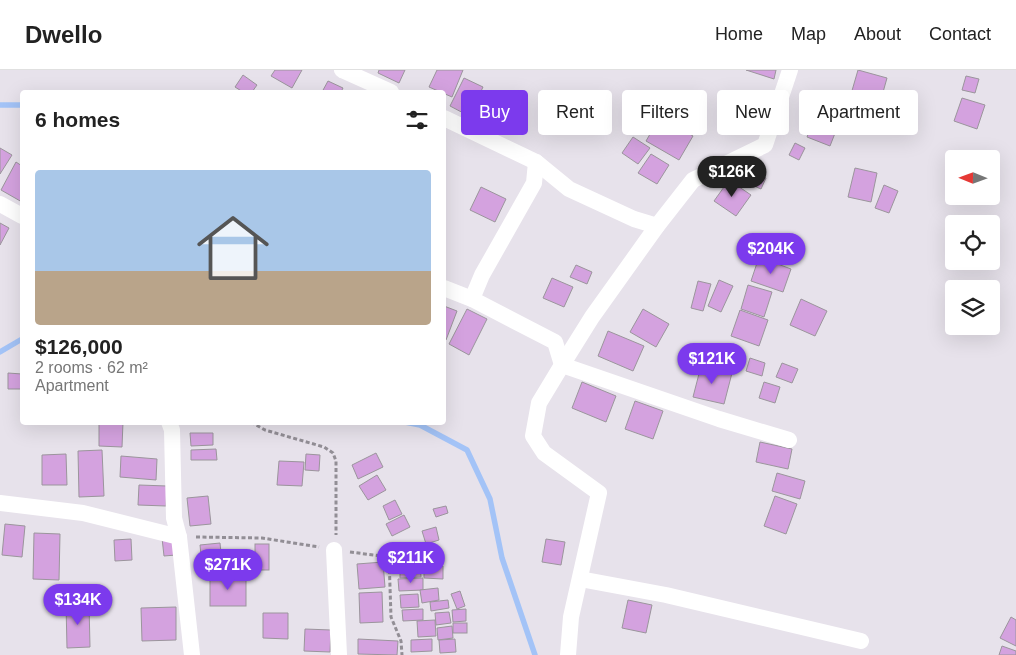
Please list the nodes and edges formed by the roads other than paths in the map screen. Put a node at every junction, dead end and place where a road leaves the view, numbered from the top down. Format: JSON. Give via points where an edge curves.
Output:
{"nodes":[{"id":1,"x":342,"y":70,"type":"edge"},
{"id":2,"x":790,"y":70,"type":"edge"},
{"id":3,"x":366,"y":75,"type":"edge"},
{"id":4,"x":388,"y":90,"type":"edge"},
{"id":5,"x":446,"y":119,"type":"edge"},
{"id":6,"x":536,"y":162,"type":"junction"},
{"id":7,"x":0,"y":204,"type":"edge"},
{"id":8,"x":20,"y":215,"type":"edge"},
{"id":9,"x":657,"y":226,"type":"junction"},
{"id":10,"x":446,"y":289,"type":"edge"},
{"id":11,"x":472,"y":299,"type":"junction"},
{"id":12,"x":562,"y":364,"type":"junction"},
{"id":13,"x":170,"y":425,"type":"edge"},
{"id":14,"x":789,"y":440,"type":"dead end"},
{"id":15,"x":0,"y":502,"type":"edge"},
{"id":16,"x":179,"y":537,"type":"junction"},
{"id":17,"x":334,"y":550,"type":"road end"},
{"id":18,"x":580,"y":579,"type":"junction"},
{"id":19,"x":861,"y":641,"type":"dead end"},
{"id":20,"x":192,"y":655,"type":"edge"},
{"id":21,"x":339,"y":655,"type":"edge"},
{"id":22,"x":568,"y":655,"type":"edge"}],
"edges":[{"from":1,"to":3,"type":"street"},
{"from":2,"to":9,"type":"street","via":[[765,145],[693,180]]},
{"from":3,"to":4,"type":"street"},
{"from":5,"to":6,"type":"street"},
{"from":6,"to":9,"type":"street","via":[[569,189],[634,220]]},
{"from":6,"to":11,"type":"street","via":[[534,183]]},
{"from":7,"to":8,"type":"street"},
{"from":9,"to":12,"type":"street"},
{"from":10,"to":11,"type":"street"},
{"from":11,"to":12,"type":"street","via":[[555,342]]},
{"from":12,"to":14,"type":"street"},
{"from":12,"to":18,"type":"street","via":[[539,403],[533,436],[544,453],[599,493]]},
{"from":13,"to":16,"type":"street","via":[[174,518]]},
{"from":15,"to":16,"type":"street","via":[[83,513]]},
{"from":16,"to":20,"type":"street"},
{"from":17,"to":21,"type":"street"},
{"from":18,"to":19,"type":"street","via":[[666,595]]},
{"from":18,"to":22,"type":"street","via":[[571,616]]}]}
